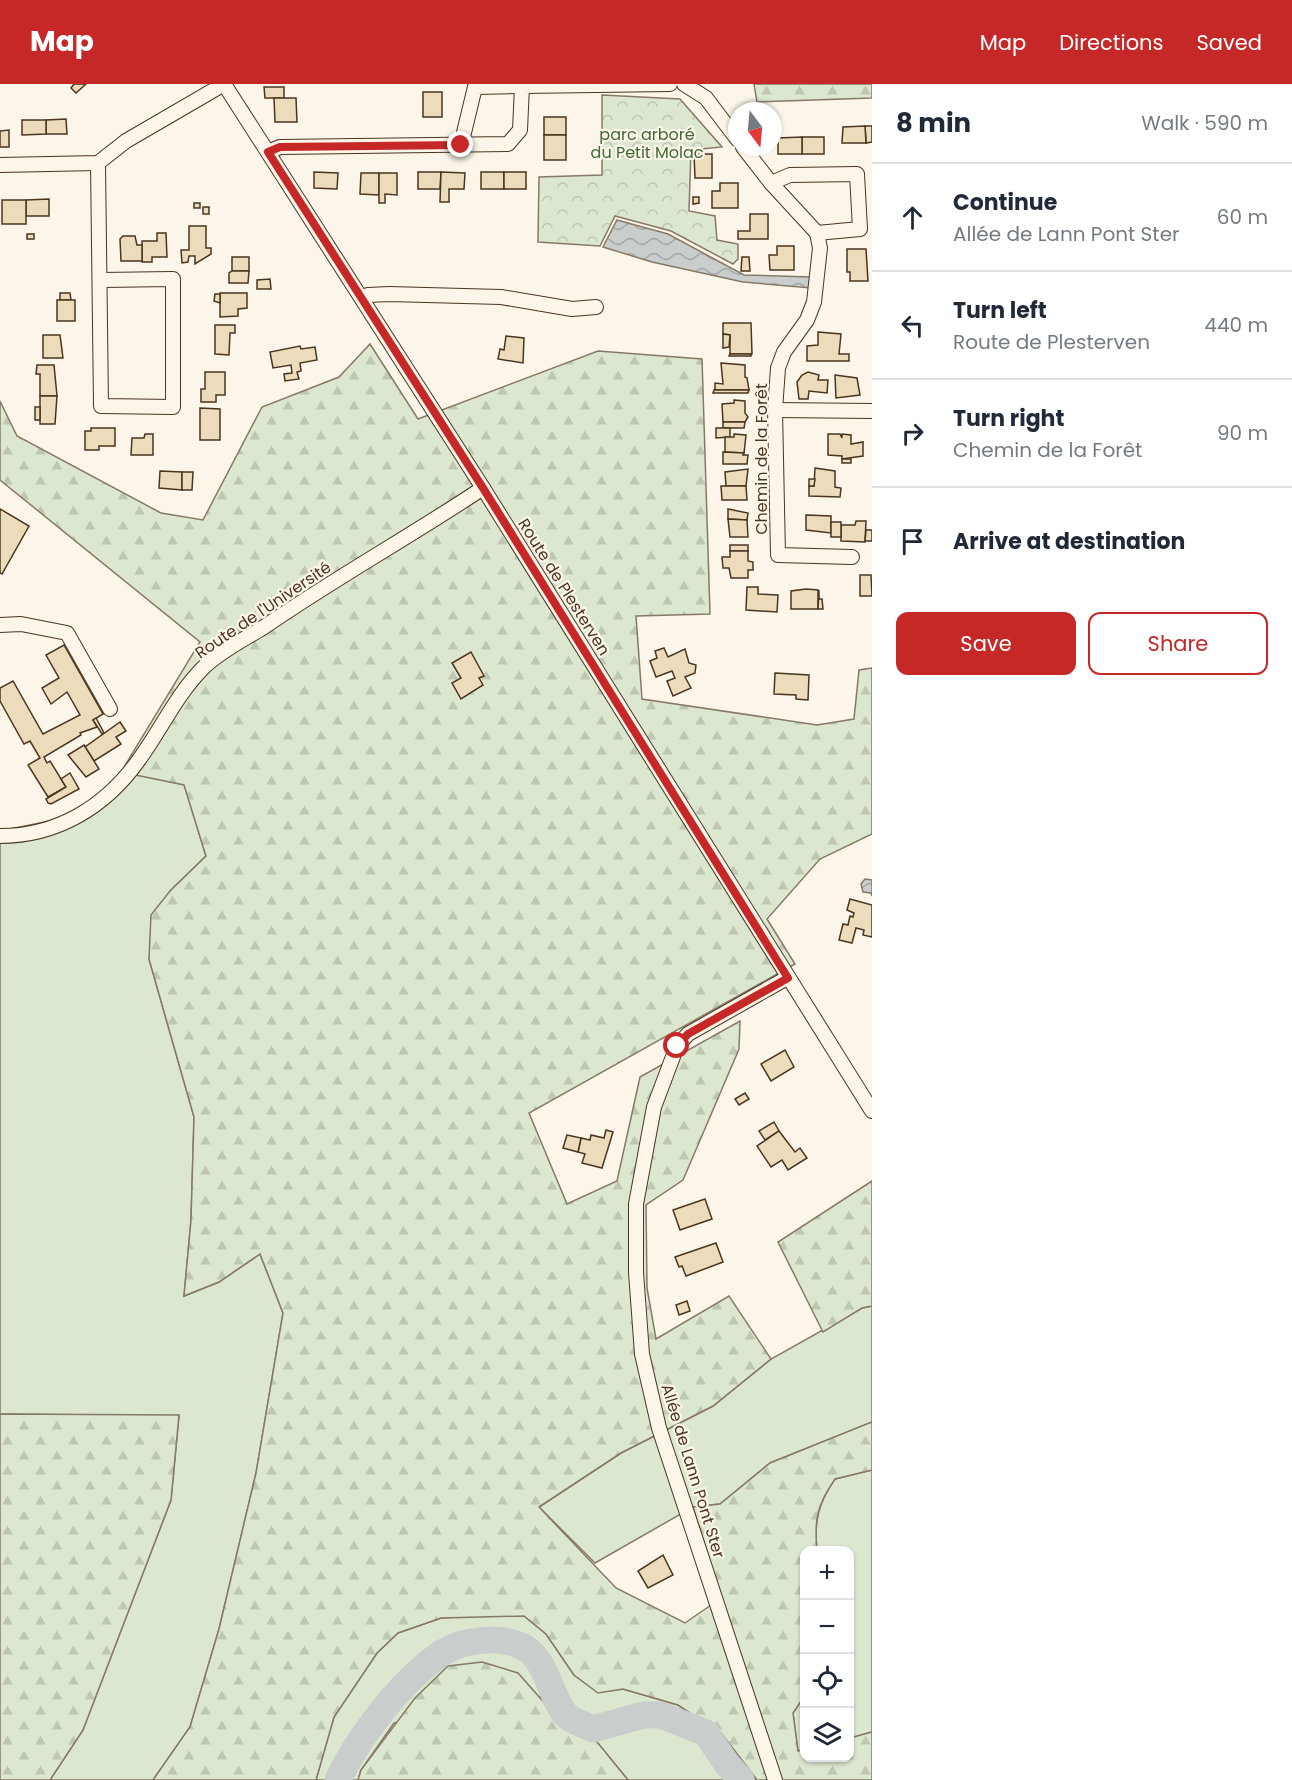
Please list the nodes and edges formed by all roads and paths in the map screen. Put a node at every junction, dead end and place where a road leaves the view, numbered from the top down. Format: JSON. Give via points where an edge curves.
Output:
{"nodes":[{"id":1,"x":224,"y":84,"type":"edge"},
{"id":2,"x":670,"y":84,"type":"edge"},
{"id":3,"x":684,"y":84,"type":"edge"},
{"id":4,"x":474,"y":86,"type":"edge"},
{"id":5,"x":522,"y":86,"type":"junction"},
{"id":6,"x":728,"y":127,"type":"edge"},
{"id":7,"x":461,"y":145,"type":"junction"},
{"id":8,"x":268,"y":152,"type":"junction"},
{"id":9,"x":750,"y":156,"type":"edge"},
{"id":10,"x":98,"y":163,"type":"junction"},
{"id":11,"x":0,"y":165,"type":"edge"},
{"id":12,"x":771,"y":183,"type":"junction"},
{"id":13,"x":817,"y":233,"type":"junction"},
{"id":14,"x":101,"y":280,"type":"junction"},
{"id":15,"x":362,"y":298,"type":"junction"},
{"id":16,"x":596,"y":307,"type":"dead end"},
{"id":17,"x":775,"y":410,"type":"junction"},
{"id":18,"x":872,"y":411,"type":"edge"},
{"id":19,"x":483,"y":488,"type":"junction"},
{"id":20,"x":852,"y":557,"type":"dead end"},
{"id":21,"x":0,"y":625,"type":"edge"},
{"id":22,"x":110,"y":709,"type":"dead end"},
{"id":23,"x":0,"y":836,"type":"edge"},
{"id":24,"x":788,"y":978,"type":"junction"},
{"id":25,"x":872,"y":1111,"type":"edge"},
{"id":26,"x":775,"y":1780,"type":"edge"}],
"edges":[{"from":1,"to":8,"type":"street","name":"Route de Plesterven"},
{"from":1,"to":10,"type":"street","via":[[126,141]]},
{"from":2,"to":5,"type":"street"},
{"from":3,"to":6,"type":"street","via":[[706,98]]},
{"from":4,"to":5,"type":"street"},
{"from":4,"to":7,"type":"street"},
{"from":5,"to":7,"type":"street","via":[[520,130],[508,144]]},
{"from":7,"to":8,"type":"street","via":[[280,147]]},
{"from":8,"to":15,"type":"street","name":"Route de Plesterven"},
{"from":9,"to":12,"type":"street"},
{"from":10,"to":11,"type":"street"},
{"from":10,"to":14,"type":"street"},
{"from":12,"to":13,"type":"street"},
{"from":12,"to":13,"type":"street","via":[[790,175],[857,174],[860,229]]},
{"from":13,"to":17,"type":"street","name":"Chemin de la Forêt","via":[[820,248],[814,302],[778,368]]},
{"from":14,"to":14,"type":"street","via":[[173,279],[173,407],[101,406]]},
{"from":15,"to":16,"type":"street","via":[[389,294],[501,297],[572,309]]},
{"from":15,"to":19,"type":"street","name":"Route de Plesterven"},
{"from":17,"to":18,"type":"street"},
{"from":17,"to":20,"type":"street","name":"Chemin de la Forêt","via":[[778,555]]},
{"from":19,"to":23,"type":"street","name":"Route de l'Université","via":[[204,667],[163,719],[138,761],[99,803],[69,822],[42,831]]},
{"from":19,"to":24,"type":"street","name":"Route de Plesterven"},
{"from":21,"to":22,"type":"street","via":[[21,624],[67,633]]},
{"from":24,"to":25,"type":"street","name":"Route de Plesterven"},
{"from":24,"to":26,"type":"street","name":"Allée de Lann Pont Ster","via":[[688,1034],[677,1046],[654,1107],[636,1204],[642,1354],[658,1428]]}]}
